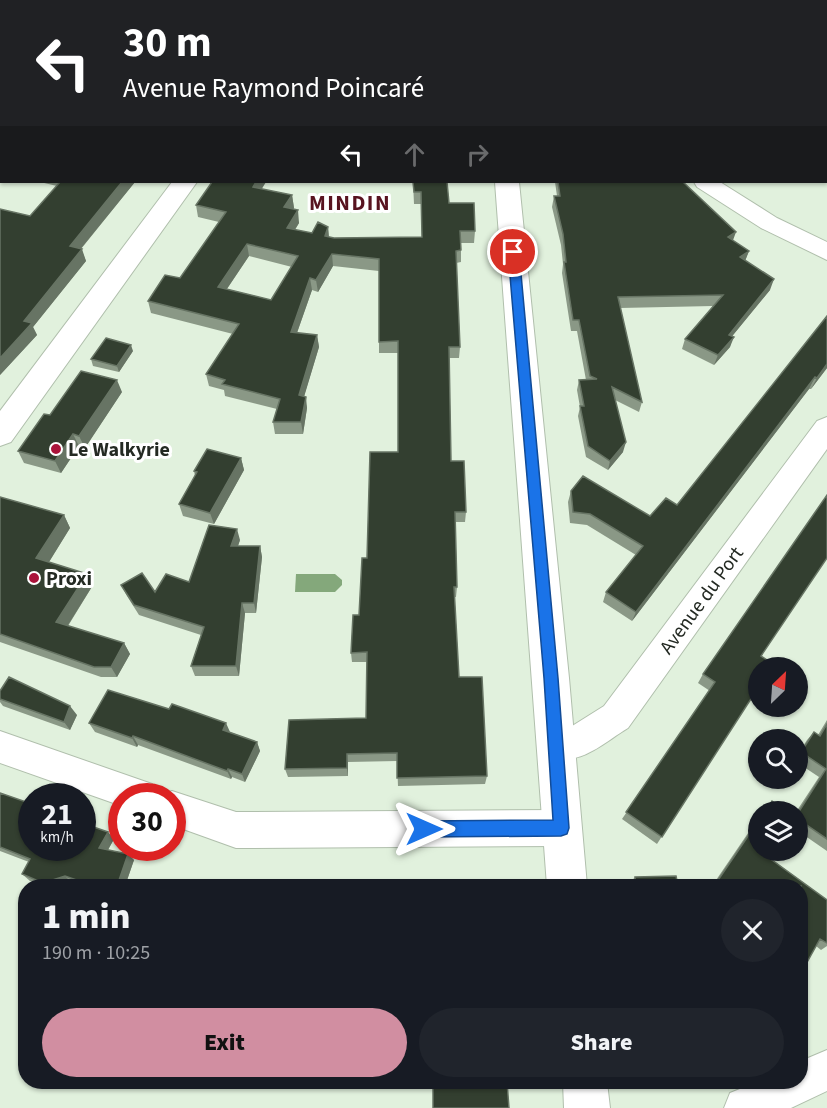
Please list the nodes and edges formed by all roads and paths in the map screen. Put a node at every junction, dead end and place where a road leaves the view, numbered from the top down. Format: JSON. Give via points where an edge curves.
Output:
{"nodes":[{"id":1,"x":184,"y":183,"type":"edge"},
{"id":2,"x":507,"y":183,"type":"edge"},
{"id":3,"x":707,"y":183,"type":"edge"},
{"id":4,"x":827,"y":252,"type":"edge"},
{"id":5,"x":827,"y":428,"type":"edge"},
{"id":6,"x":0,"y":434,"type":"edge"},
{"id":7,"x":556,"y":744,"type":"junction"},
{"id":8,"x":0,"y":747,"type":"edge"},
{"id":9,"x":108,"y":785,"type":"edge"},
{"id":10,"x":186,"y":813,"type":"edge"},
{"id":11,"x":561,"y":828,"type":"junction"},
{"id":12,"x":566,"y":879,"type":"edge"},
{"id":13,"x":827,"y":1070,"type":"edge"},
{"id":14,"x":808,"y":1079,"type":"edge"},
{"id":15,"x":586,"y":1089,"type":"edge"},
{"id":16,"x":786,"y":1089,"type":"edge"},
{"id":17,"x":587,"y":1108,"type":"edge"},
{"id":18,"x":745,"y":1108,"type":"edge"}],
"edges":[{"from":1,"to":6,"type":"street"},
{"from":2,"to":7,"type":"street"},
{"from":3,"to":4,"type":"street","via":[[769,223]]},
{"from":5,"to":7,"type":"street","name":"Avenue du Port","via":[[616,717],[573,744]]},
{"from":7,"to":11,"type":"street"},
{"from":8,"to":9,"type":"street"},
{"from":10,"to":11,"type":"street","via":[[236,830]]},
{"from":11,"to":12,"type":"street"},
{"from":13,"to":14,"type":"street"},
{"from":15,"to":17,"type":"street"},
{"from":16,"to":18,"type":"street"}]}
